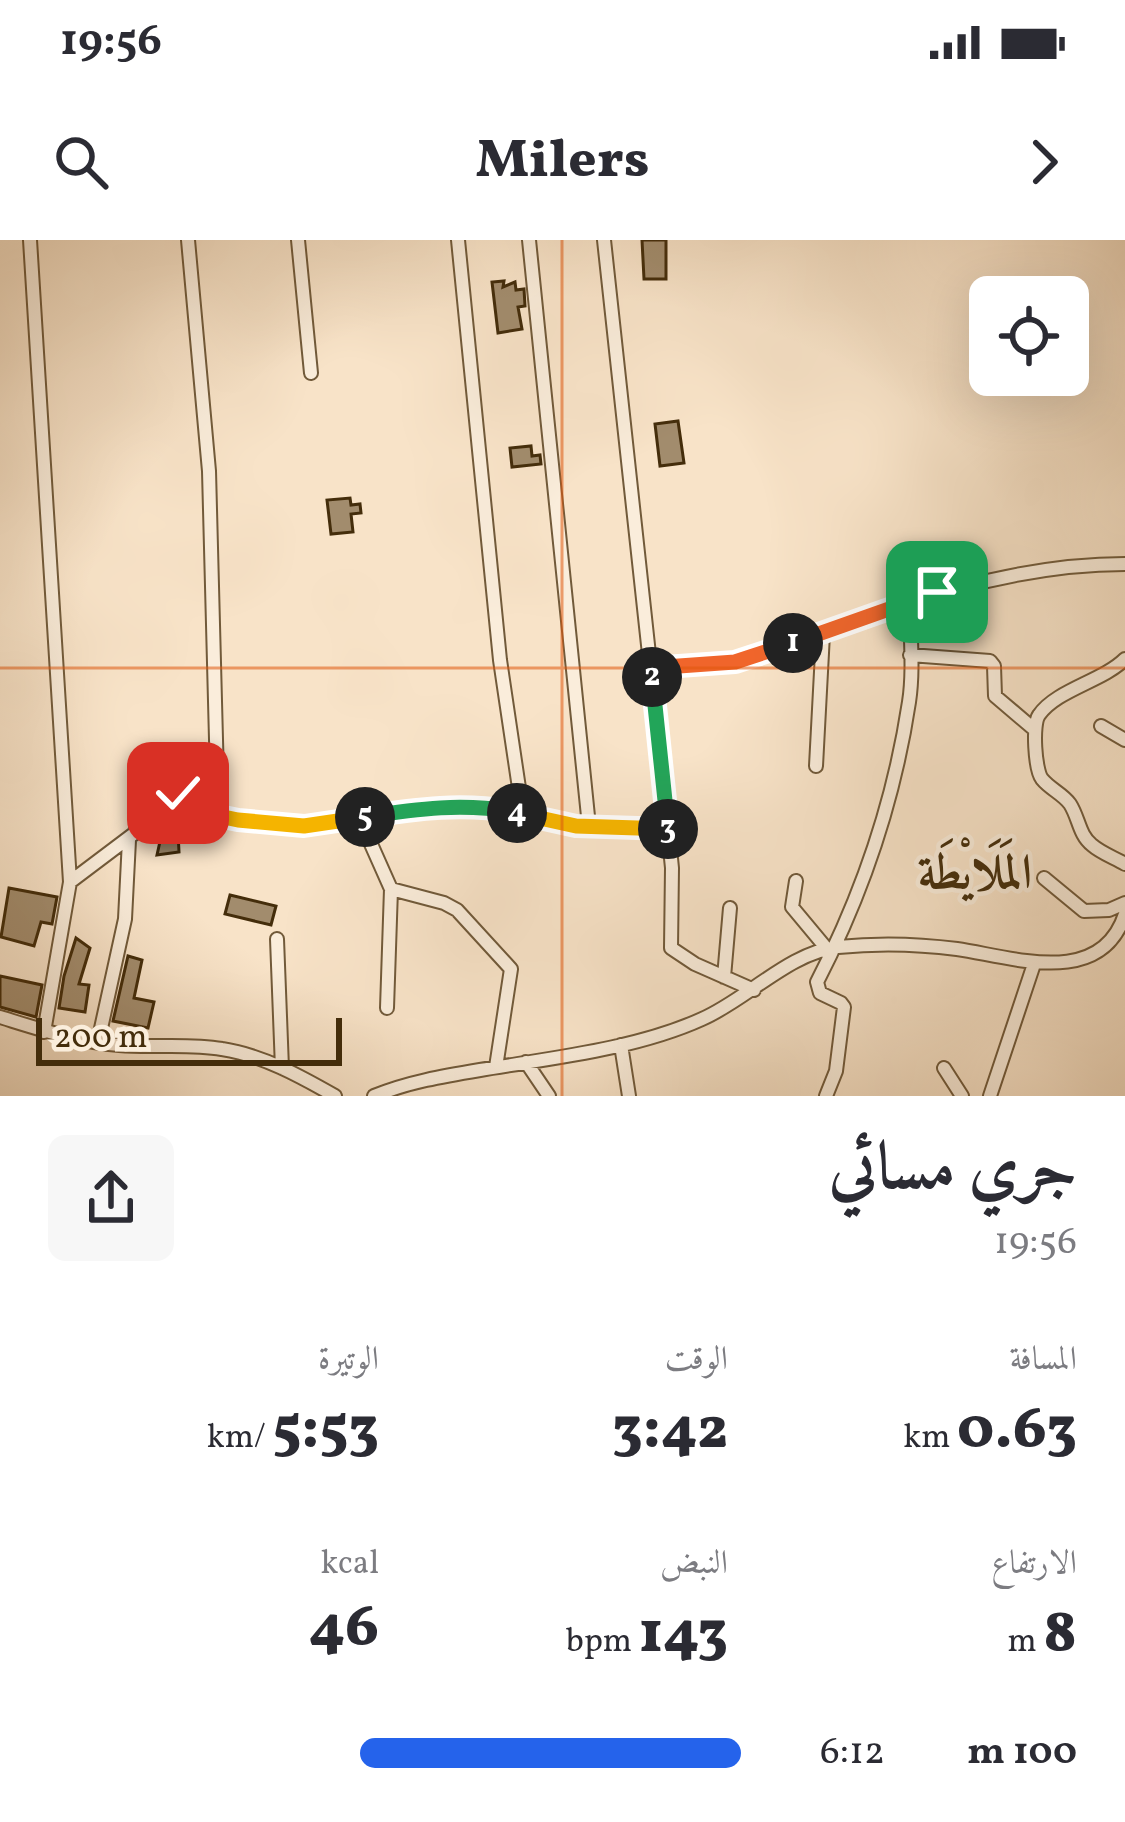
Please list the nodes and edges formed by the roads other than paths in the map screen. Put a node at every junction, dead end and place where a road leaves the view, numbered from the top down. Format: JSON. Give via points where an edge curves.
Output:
{"nodes":[{"id":1,"x":30,"y":240,"type":"edge"},
{"id":2,"x":188,"y":240,"type":"edge"},
{"id":3,"x":298,"y":240,"type":"edge"},
{"id":4,"x":458,"y":240,"type":"edge"},
{"id":5,"x":529,"y":240,"type":"edge"},
{"id":6,"x":604,"y":240,"type":"edge"},
{"id":7,"x":311,"y":374,"type":"dead end"},
{"id":8,"x":1125,"y":565,"type":"edge"},
{"id":9,"x":910,"y":601,"type":"junction"},
{"id":10,"x":823,"y":634,"type":"junction"},
{"id":11,"x":910,"y":655,"type":"junction"},
{"id":12,"x":1125,"y":659,"type":"edge"},
{"id":13,"x":651,"y":668,"type":"junction"},
{"id":14,"x":1101,"y":726,"type":"dead end"},
{"id":15,"x":1035,"y":730,"type":"junction"},
{"id":16,"x":1125,"y":740,"type":"edge"},
{"id":17,"x":816,"y":766,"type":"dead end"},
{"id":18,"x":524,"y":814,"type":"junction"},
{"id":19,"x":218,"y":816,"type":"junction"},
{"id":20,"x":359,"y":818,"type":"junction"},
{"id":21,"x":589,"y":826,"type":"junction"},
{"id":22,"x":668,"y":829,"type":"junction"},
{"id":23,"x":129,"y":840,"type":"junction"},
{"id":24,"x":1125,"y":864,"type":"edge"},
{"id":25,"x":1044,"y":878,"type":"dead end"},
{"id":26,"x":796,"y":881,"type":"dead end"},
{"id":27,"x":70,"y":882,"type":"junction"},
{"id":28,"x":391,"y":890,"type":"junction"},
{"id":29,"x":1125,"y":903,"type":"edge"},
{"id":30,"x":730,"y":908,"type":"dead end"},
{"id":31,"x":1124,"y":925,"type":"edge"},
{"id":32,"x":278,"y":939,"type":"dead end"},
{"id":33,"x":831,"y":948,"type":"junction"},
{"id":34,"x":1034,"y":964,"type":"junction"},
{"id":35,"x":724,"y":977,"type":"junction"},
{"id":36,"x":754,"y":990,"type":"junction"},
{"id":37,"x":387,"y":1008,"type":"dead end"},
{"id":38,"x":0,"y":1017,"type":"edge"},
{"id":39,"x":44,"y":1031,"type":"junction"},
{"id":40,"x":98,"y":1042,"type":"junction"},
{"id":41,"x":621,"y":1045,"type":"junction"},
{"id":42,"x":526,"y":1062,"type":"junction"},
{"id":43,"x":496,"y":1067,"type":"junction"},
{"id":44,"x":944,"y":1068,"type":"dead end"},
{"id":45,"x":282,"y":1069,"type":"junction"},
{"id":46,"x":335,"y":1096,"type":"edge"},
{"id":47,"x":374,"y":1096,"type":"edge"},
{"id":48,"x":549,"y":1096,"type":"edge"},
{"id":49,"x":629,"y":1096,"type":"edge"},
{"id":50,"x":826,"y":1096,"type":"edge"},
{"id":51,"x":962,"y":1096,"type":"edge"},
{"id":52,"x":990,"y":1096,"type":"edge"}],
"edges":[{"from":1,"to":27,"type":"street"},
{"from":2,"to":19,"type":"street","via":[[208,471]]},
{"from":3,"to":7,"type":"street"},
{"from":4,"to":18,"type":"street","via":[[500,660]]},
{"from":5,"to":21,"type":"street"},
{"from":6,"to":13,"type":"street"},
{"from":8,"to":9,"type":"street","via":[[1010,575]]},
{"from":9,"to":10,"type":"street"},
{"from":9,"to":11,"type":"street"},
{"from":10,"to":13,"type":"street","via":[[735,662]]},
{"from":10,"to":17,"type":"street"},
{"from":11,"to":15,"type":"street","via":[[991,662],[995,696]]},
{"from":11,"to":33,"type":"street","via":[[910,699],[881,834]]},
{"from":12,"to":15,"type":"street","via":[[1041,712]]},
{"from":13,"to":22,"type":"street"},
{"from":14,"to":16,"type":"street"},
{"from":15,"to":24,"type":"street","via":[[1041,778],[1069,802],[1093,846]]},
{"from":18,"to":20,"type":"street","via":[[478,806]]},
{"from":18,"to":21,"type":"street"},
{"from":19,"to":20,"type":"street","via":[[304,826]]},
{"from":19,"to":23,"type":"street","via":[[168,788],[152,788]]},
{"from":20,"to":28,"type":"street"},
{"from":21,"to":22,"type":"street"},
{"from":22,"to":35,"type":"street","via":[[670,948]]},
{"from":23,"to":27,"type":"street"},
{"from":23,"to":40,"type":"street","via":[[125,919]]},
{"from":25,"to":29,"type":"street","via":[[1084,911]]},
{"from":26,"to":33,"type":"street","via":[[792,907]]},
{"from":27,"to":39,"type":"street"},
{"from":28,"to":37,"type":"street"},
{"from":28,"to":43,"type":"street","via":[[457,910],[511,969]]},
{"from":30,"to":35,"type":"street"},
{"from":31,"to":34,"type":"street","via":[[1092,953]]},
{"from":32,"to":45,"type":"street"},
{"from":33,"to":34,"type":"street","via":[[953,949]]},
{"from":33,"to":36,"type":"street"},
{"from":33,"to":50,"type":"street","via":[[817,982],[820,993],[844,1007]]},
{"from":34,"to":52,"type":"street"},
{"from":35,"to":36,"type":"street"},
{"from":36,"to":41,"type":"street","via":[[700,1021]]},
{"from":38,"to":39,"type":"street"},
{"from":39,"to":40,"type":"street"},
{"from":40,"to":45,"type":"street","via":[[219,1048]]},
{"from":41,"to":42,"type":"street"},
{"from":41,"to":49,"type":"street"},
{"from":42,"to":43,"type":"street"},
{"from":42,"to":48,"type":"street"},
{"from":43,"to":47,"type":"street"},
{"from":44,"to":51,"type":"street"},
{"from":45,"to":46,"type":"street"}]}
